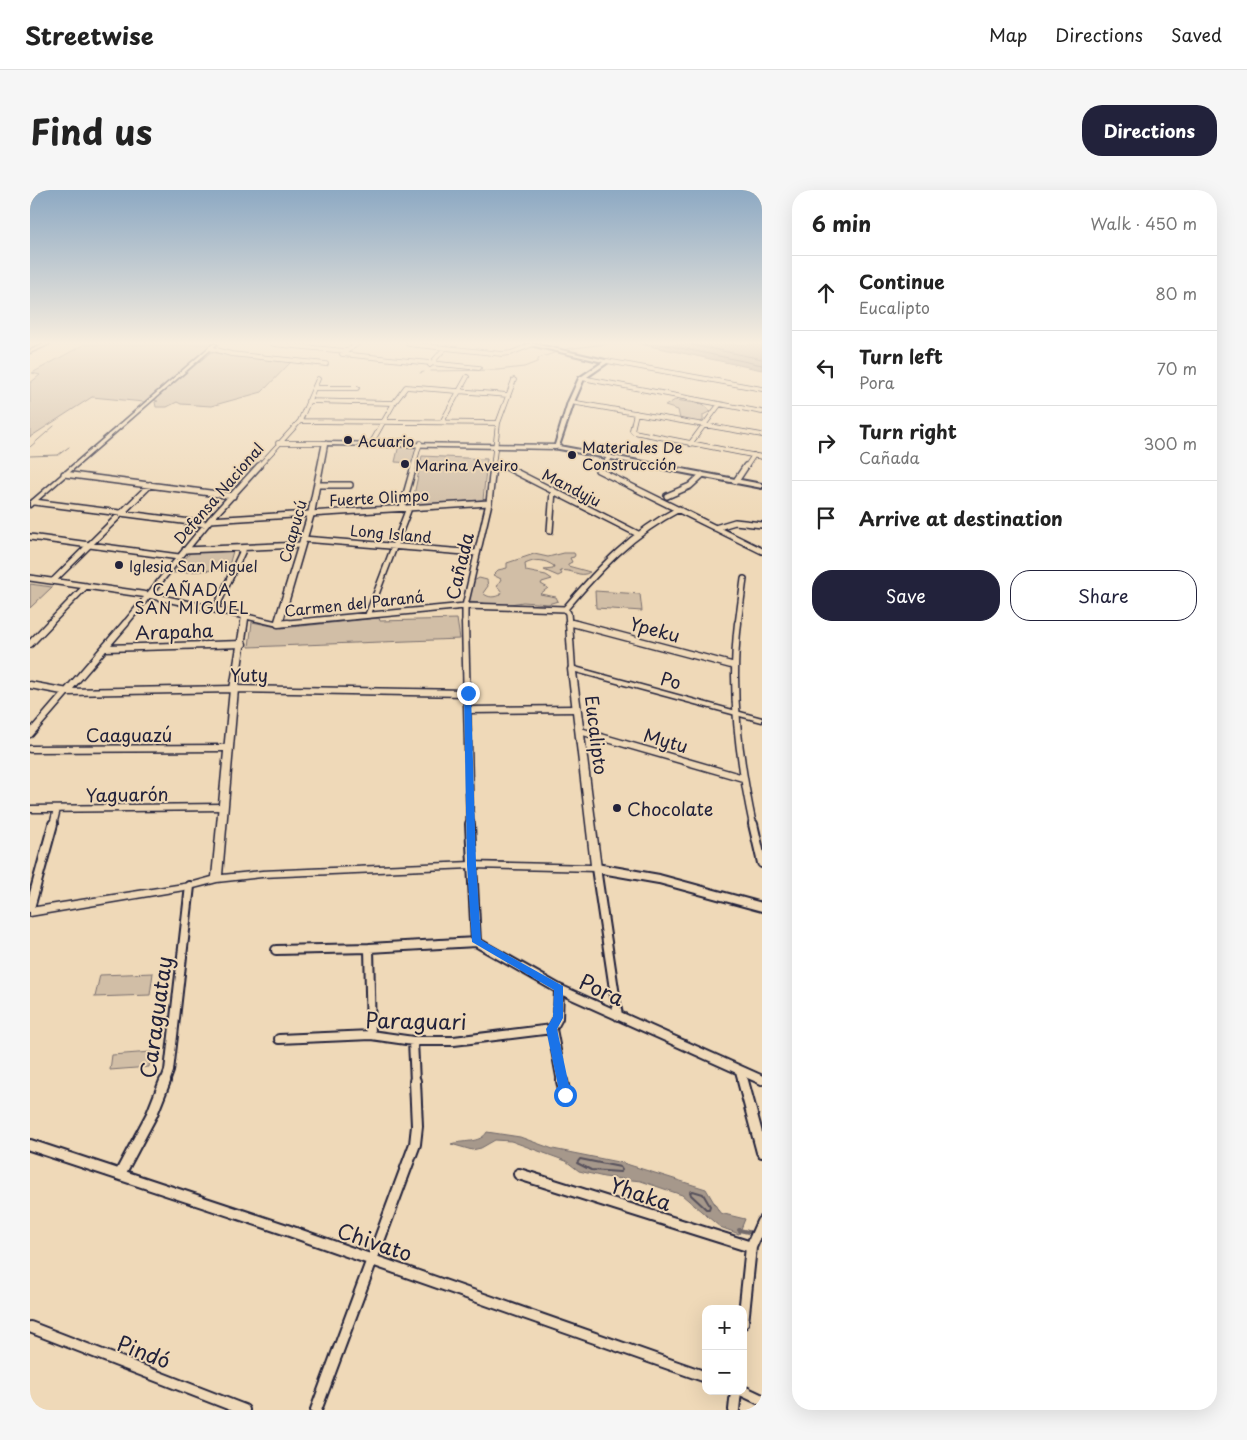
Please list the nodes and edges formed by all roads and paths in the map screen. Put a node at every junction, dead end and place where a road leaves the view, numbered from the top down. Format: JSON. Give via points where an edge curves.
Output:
{"nodes":[{"id":1,"x":149,"y":401,"type":"edge"},
{"id":2,"x":308,"y":401,"type":"joint"},
{"id":3,"x":453,"y":401,"type":"edge"},
{"id":4,"x":506,"y":401,"type":"edge"},
{"id":5,"x":698,"y":401,"type":"edge"},
{"id":6,"x":571,"y":402,"type":"joint"},
{"id":7,"x":394,"y":403,"type":"joint"},
{"id":8,"x":719,"y":405,"type":"junction"},
{"id":9,"x":762,"y":412,"type":"edge"},
{"id":10,"x":636,"y":413,"type":"junction"},
{"id":11,"x":300,"y":421,"type":"junction"},
{"id":12,"x":382,"y":421,"type":"junction"},
{"id":13,"x":442,"y":422,"type":"junction"},
{"id":14,"x":498,"y":423,"type":"junction"},
{"id":15,"x":704,"y":425,"type":"junction"},
{"id":16,"x":762,"y":435,"type":"edge"},
{"id":17,"x":372,"y":442,"type":"junction"},
{"id":18,"x":278,"y":443,"type":"junction"},
{"id":19,"x":324,"y":443,"type":"junction"},
{"id":20,"x":420,"y":443,"type":"junction"},
{"id":21,"x":690,"y":444,"type":"junction"},
{"id":22,"x":495,"y":445,"type":"junction"},
{"id":23,"x":556,"y":447,"type":"junction"},
{"id":24,"x":754,"y":455,"type":"junction"},
{"id":25,"x":610,"y":457,"type":"junction"},
{"id":26,"x":762,"y":457,"type":"edge"},
{"id":27,"x":494,"y":465,"type":"junction"},
{"id":28,"x":64,"y":474,"type":"junction"},
{"id":29,"x":702,"y":474,"type":"junction"},
{"id":30,"x":736,"y":481,"type":"junction"},
{"id":31,"x":150,"y":485,"type":"junction"},
{"id":32,"x":317,"y":485,"type":"junction"},
{"id":33,"x":350,"y":485,"type":"dead end"},
{"id":34,"x":762,"y":486,"type":"edge"},
{"id":35,"x":553,"y":490,"type":"junction"},
{"id":36,"x":233,"y":496,"type":"junction"},
{"id":37,"x":667,"y":496,"type":"dead end"},
{"id":38,"x":32,"y":503,"type":"edge"},
{"id":39,"x":489,"y":503,"type":"junction"},
{"id":40,"x":402,"y":508,"type":"junction"},
{"id":41,"x":409,"y":508,"type":"junction"},
{"id":42,"x":678,"y":510,"type":"junction"},
{"id":43,"x":121,"y":513,"type":"junction"},
{"id":44,"x":311,"y":514,"type":"junction"},
{"id":45,"x":208,"y":522,"type":"junction"},
{"id":46,"x":762,"y":525,"type":"edge"},
{"id":47,"x":715,"y":528,"type":"junction"},
{"id":48,"x":550,"y":530,"type":"dead end"},
{"id":49,"x":638,"y":534,"type":"junction"},
{"id":50,"x":30,"y":537,"type":"edge"},
{"id":51,"x":302,"y":542,"type":"junction"},
{"id":52,"x":89,"y":545,"type":"junction"},
{"id":53,"x":395,"y":546,"type":"junction"},
{"id":54,"x":244,"y":548,"type":"junction"},
{"id":55,"x":185,"y":550,"type":"junction"},
{"id":56,"x":762,"y":551,"type":"edge"},
{"id":57,"x":477,"y":553,"type":"junction"},
{"id":58,"x":179,"y":557,"type":"junction"},
{"id":59,"x":30,"y":578,"type":"edge"},
{"id":60,"x":744,"y":579,"type":"dead end"},
{"id":61,"x":53,"y":581,"type":"junction"},
{"id":62,"x":86,"y":586,"type":"junction"},
{"id":63,"x":148,"y":595,"type":"junction"},
{"id":64,"x":464,"y":606,"type":"junction"},
{"id":65,"x":565,"y":609,"type":"junction"},
{"id":66,"x":215,"y":610,"type":"junction"},
{"id":67,"x":368,"y":615,"type":"junction"},
{"id":68,"x":246,"y":616,"type":"junction"},
{"id":69,"x":568,"y":622,"type":"junction"},
{"id":70,"x":278,"y":624,"type":"junction"},
{"id":71,"x":30,"y":644,"type":"edge"},
{"id":72,"x":243,"y":644,"type":"junction"},
{"id":73,"x":106,"y":648,"type":"junction"},
{"id":74,"x":735,"y":666,"type":"junction"},
{"id":75,"x":572,"y":669,"type":"junction"},
{"id":76,"x":30,"y":685,"type":"edge"},
{"id":77,"x":234,"y":689,"type":"junction"},
{"id":78,"x":68,"y":692,"type":"junction"},
{"id":79,"x":468,"y":693,"type":"junction"},
{"id":80,"x":577,"y":709,"type":"junction"},
{"id":81,"x":469,"y":710,"type":"junction"},
{"id":82,"x":737,"y":713,"type":"junction"},
{"id":83,"x":762,"y":720,"type":"edge"},
{"id":84,"x":580,"y":731,"type":"junction"},
{"id":85,"x":30,"y":734,"type":"edge"},
{"id":86,"x":229,"y":748,"type":"junction"},
{"id":87,"x":30,"y":750,"type":"edge"},
{"id":88,"x":744,"y":778,"type":"junction"},
{"id":89,"x":224,"y":807,"type":"junction"},
{"id":90,"x":30,"y":809,"type":"edge"},
{"id":91,"x":58,"y":810,"type":"junction"},
{"id":92,"x":762,"y":862,"type":"edge"},
{"id":93,"x":472,"y":865,"type":"junction"},
{"id":94,"x":596,"y":868,"type":"junction"},
{"id":95,"x":218,"y":879,"type":"junction"},
{"id":96,"x":190,"y":886,"type":"junction"},
{"id":97,"x":762,"y":907,"type":"edge"},
{"id":98,"x":30,"y":908,"type":"edge"},
{"id":99,"x":30,"y":912,"type":"edge"},
{"id":100,"x":476,"y":942,"type":"junction"},
{"id":101,"x":369,"y":948,"type":"junction"},
{"id":102,"x":276,"y":950,"type":"dead end"},
{"id":103,"x":559,"y":988,"type":"junction"},
{"id":104,"x":618,"y":1016,"type":"junction"},
{"id":105,"x":552,"y":1029,"type":"junction"},
{"id":106,"x":371,"y":1035,"type":"junction"},
{"id":107,"x":279,"y":1039,"type":"dead end"},
{"id":108,"x":413,"y":1040,"type":"junction"},
{"id":109,"x":740,"y":1072,"type":"junction"},
{"id":110,"x":762,"y":1080,"type":"edge"},
{"id":111,"x":565,"y":1095,"type":"dead end"},
{"id":112,"x":30,"y":1145,"type":"edge"},
{"id":113,"x":762,"y":1152,"type":"edge"},
{"id":114,"x":120,"y":1174,"type":"junction"},
{"id":115,"x":520,"y":1174,"type":"dead end"},
{"id":116,"x":762,"y":1222,"type":"edge"},
{"id":117,"x":753,"y":1243,"type":"junction"},
{"id":118,"x":372,"y":1259,"type":"junction"},
{"id":119,"x":745,"y":1305,"type":"edge"},
{"id":120,"x":30,"y":1327,"type":"edge"},
{"id":121,"x":702,"y":1376,"type":"edge"},
{"id":122,"x":747,"y":1393,"type":"edge"},
{"id":123,"x":736,"y":1395,"type":"edge"},
{"id":124,"x":762,"y":1400,"type":"edge"},
{"id":125,"x":244,"y":1410,"type":"edge"},
{"id":126,"x":316,"y":1410,"type":"edge"},
{"id":127,"x":734,"y":1410,"type":"edge"}],
"edges":[{"from":1,"to":28,"type":"street"},
{"from":2,"to":7,"type":"street"},
{"from":2,"to":11,"type":"street","name":"Defensa Nacional"},
{"from":3,"to":13,"type":"street"},
{"from":4,"to":14,"type":"street","name":"Cañada"},
{"from":5,"to":8,"type":"street"},
{"from":6,"to":10,"type":"street"},
{"from":6,"to":23,"type":"main road"},
{"from":7,"to":12,"type":"street"},
{"from":8,"to":9,"type":"street"},
{"from":8,"to":15,"type":"street"},
{"from":10,"to":15,"type":"street"},
{"from":10,"to":21,"type":"street","via":[[634,432]]},
{"from":11,"to":12,"type":"street"},
{"from":11,"to":18,"type":"street","name":"Defensa Nacional"},
{"from":12,"to":13,"type":"street"},
{"from":12,"to":17,"type":"street"},
{"from":13,"to":14,"type":"street"},
{"from":14,"to":22,"type":"street","name":"Cañada"},
{"from":15,"to":16,"type":"street"},
{"from":15,"to":21,"type":"street"},
{"from":17,"to":19,"type":"street"},
{"from":17,"to":20,"type":"street"},
{"from":18,"to":19,"type":"street"},
{"from":18,"to":36,"type":"street","name":"Defensa Nacional"},
{"from":19,"to":32,"type":"street","name":"Caapucú"},
{"from":20,"to":22,"type":"street"},
{"from":20,"to":40,"type":"street"},
{"from":21,"to":24,"type":"street"},
{"from":22,"to":23,"type":"street"},
{"from":22,"to":27,"type":"street","name":"Cañada"},
{"from":23,"to":25,"type":"main road"},
{"from":24,"to":26,"type":"street"},
{"from":24,"to":30,"type":"street"},
{"from":25,"to":29,"type":"main road"},
{"from":25,"to":42,"type":"street","via":[[598,469]]},
{"from":27,"to":35,"type":"street","name":"Mandyju","via":[[506,467]]},
{"from":27,"to":39,"type":"street","name":"Cañada"},
{"from":28,"to":31,"type":"street"},
{"from":28,"to":38,"type":"street"},
{"from":29,"to":30,"type":"main road"},
{"from":29,"to":37,"type":"street","via":[[690,486]]},
{"from":30,"to":34,"type":"main road"},
{"from":31,"to":36,"type":"street"},
{"from":31,"to":43,"type":"street"},
{"from":32,"to":33,"type":"street"},
{"from":32,"to":44,"type":"street","name":"Caapucú"},
{"from":35,"to":48,"type":"street"},
{"from":35,"to":49,"type":"street","name":"Mandyju"},
{"from":36,"to":45,"type":"street","name":"Defensa Nacional"},
{"from":38,"to":43,"type":"street","name":"Fuerte Olimpo"},
{"from":39,"to":41,"type":"street","name":"Fuerte Olimpo"},
{"from":39,"to":57,"type":"street","name":"Cañada"},
{"from":40,"to":41,"type":"street","name":"Fuerte Olimpo"},
{"from":40,"to":44,"type":"street","name":"Fuerte Olimpo"},
{"from":41,"to":53,"type":"street"},
{"from":42,"to":47,"type":"street"},
{"from":42,"to":49,"type":"street","via":[[658,519]]},
{"from":43,"to":45,"type":"street","name":"Fuerte Olimpo"},
{"from":43,"to":52,"type":"street"},
{"from":44,"to":45,"type":"street","name":"Fuerte Olimpo"},
{"from":44,"to":51,"type":"street","name":"Caapucú"},
{"from":45,"to":55,"type":"street","name":"Defensa Nacional"},
{"from":46,"to":47,"type":"street","via":[[735,522]]},
{"from":47,"to":56,"type":"street"},
{"from":49,"to":65,"type":"street","via":[[606,562]]},
{"from":50,"to":52,"type":"street"},
{"from":51,"to":53,"type":"street","name":"Long Island"},
{"from":51,"to":54,"type":"street","name":"Long Island"},
{"from":51,"to":70,"type":"street","name":"Caapucú"},
{"from":52,"to":58,"type":"street"},
{"from":52,"to":61,"type":"street"},
{"from":53,"to":57,"type":"street","name":"Long Island"},
{"from":53,"to":67,"type":"street"},
{"from":54,"to":55,"type":"street","name":"Long Island"},
{"from":54,"to":66,"type":"street"},
{"from":55,"to":58,"type":"street","name":"Defensa Nacional"},
{"from":57,"to":64,"type":"street","name":"Cañada"},
{"from":58,"to":63,"type":"street","name":"Defensa Nacional"},
{"from":59,"to":61,"type":"street","name":"Carmen del Paraná"},
{"from":60,"to":74,"type":"street"},
{"from":61,"to":62,"type":"street","name":"Carmen del Paraná"},
{"from":62,"to":63,"type":"street","name":"Carmen del Paraná"},
{"from":62,"to":71,"type":"street"},
{"from":63,"to":66,"type":"street","name":"Carmen del Paraná"},
{"from":63,"to":73,"type":"street","name":"Defensa Nacional"},
{"from":64,"to":65,"type":"street","name":"Carmen del Paraná"},
{"from":64,"to":67,"type":"street","name":"Carmen del Paraná"},
{"from":64,"to":79,"type":"street","name":"Cañada"},
{"from":65,"to":69,"type":"street","name":"Eucalipto"},
{"from":66,"to":68,"type":"street","name":"Carmen del Paraná"},
{"from":67,"to":70,"type":"street","name":"Carmen del Paraná"},
{"from":68,"to":70,"type":"street","name":"Carmen del Paraná"},
{"from":68,"to":72,"type":"street"},
{"from":69,"to":74,"type":"street","name":"Ypeku"},
{"from":69,"to":75,"type":"street","name":"Eucalipto"},
{"from":72,"to":73,"type":"street","name":"Arapaha"},
{"from":72,"to":77,"type":"street"},
{"from":73,"to":78,"type":"street","name":"Defensa Nacional"},
{"from":74,"to":82,"type":"street"},
{"from":75,"to":80,"type":"street","name":"Eucalipto"},
{"from":75,"to":82,"type":"street","name":"Po"},
{"from":76,"to":78,"type":"street","name":"Yuty"},
{"from":77,"to":78,"type":"street","name":"Yuty"},
{"from":77,"to":79,"type":"street","name":"Yuty"},
{"from":77,"to":86,"type":"street"},
{"from":78,"to":85,"type":"street","name":"Defensa Nacional"},
{"from":79,"to":81,"type":"street","name":"Cañada"},
{"from":80,"to":81,"type":"street"},
{"from":80,"to":84,"type":"street","name":"Eucalipto"},
{"from":81,"to":93,"type":"street","name":"Cañada"},
{"from":82,"to":83,"type":"street","name":"Po"},
{"from":82,"to":88,"type":"street"},
{"from":84,"to":88,"type":"street","name":"Mytu"},
{"from":84,"to":94,"type":"street","name":"Eucalipto"},
{"from":86,"to":87,"type":"street","name":"Caaguazú"},
{"from":86,"to":89,"type":"street"},
{"from":88,"to":92,"type":"street"},
{"from":89,"to":91,"type":"street","name":"Yaguarón"},
{"from":89,"to":95,"type":"street"},
{"from":90,"to":91,"type":"street","name":"Yaguarón"},
{"from":91,"to":98,"type":"street"},
{"from":93,"to":94,"type":"street"},
{"from":93,"to":95,"type":"street","via":[[262,874]]},
{"from":93,"to":100,"type":"street","name":"Cañada"},
{"from":94,"to":97,"type":"street","via":[[673,882]]},
{"from":94,"to":104,"type":"street","name":"Eucalipto"},
{"from":95,"to":96,"type":"street"},
{"from":96,"to":99,"type":"street"},
{"from":96,"to":114,"type":"street","name":"Caraguatay","via":[[169,1071],[152,1114]]},
{"from":100,"to":101,"type":"street"},
{"from":100,"to":103,"type":"street","name":"Pora"},
{"from":101,"to":102,"type":"street"},
{"from":101,"to":106,"type":"street"},
{"from":103,"to":104,"type":"street","name":"Pora"},
{"from":103,"to":105,"type":"street","via":[[558,1018]]},
{"from":104,"to":109,"type":"street","name":"Pora"},
{"from":105,"to":108,"type":"street","name":"Paraguari","via":[[454,1041]]},
{"from":105,"to":111,"type":"street"},
{"from":106,"to":107,"type":"street","name":"Paraguari"},
{"from":106,"to":108,"type":"street","name":"Paraguari"},
{"from":108,"to":118,"type":"street","via":[[415,1144]]},
{"from":109,"to":110,"type":"street","name":"Pora"},
{"from":109,"to":113,"type":"street"},
{"from":112,"to":114,"type":"street","name":"Chivato"},
{"from":114,"to":118,"type":"street","name":"Chivato"},
{"from":115,"to":117,"type":"street","name":"Yhaka"},
{"from":116,"to":117,"type":"street"},
{"from":117,"to":119,"type":"street"},
{"from":118,"to":121,"type":"street","name":"Chivato"},
{"from":118,"to":126,"type":"street"},
{"from":120,"to":125,"type":"street","name":"Pindó"},
{"from":122,"to":124,"type":"street"},
{"from":123,"to":127,"type":"street"}]}
